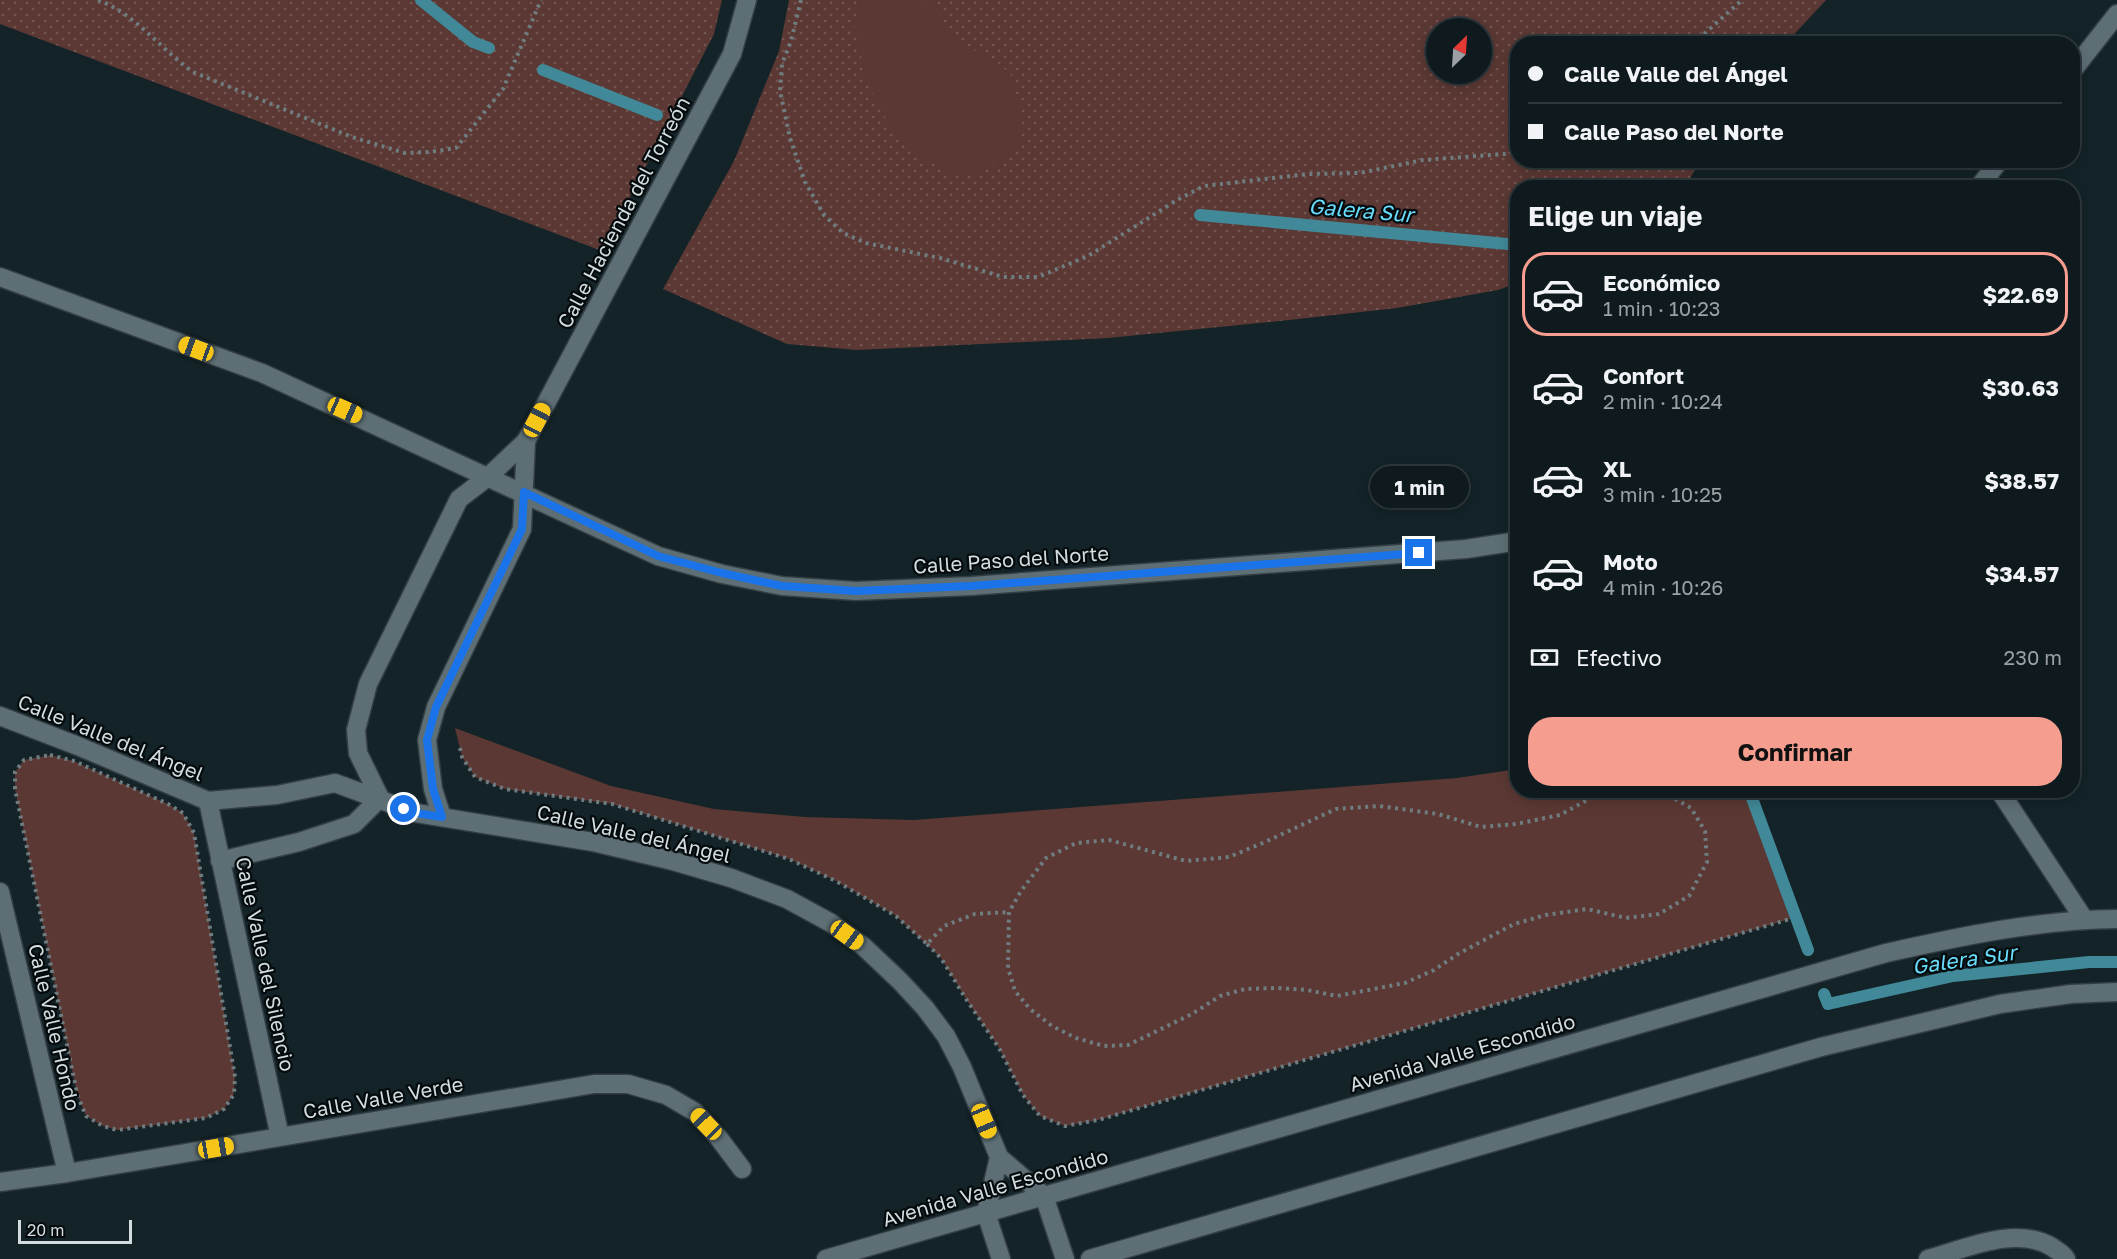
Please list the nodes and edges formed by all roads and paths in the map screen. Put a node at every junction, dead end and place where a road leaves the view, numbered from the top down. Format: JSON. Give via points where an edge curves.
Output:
{"nodes":[{"id":1,"x":98,"y":0,"type":"edge"},
{"id":2,"x":541,"y":0,"type":"edge"},
{"id":3,"x":747,"y":0,"type":"edge"},
{"id":4,"x":801,"y":0,"type":"edge"},
{"id":5,"x":1742,"y":0,"type":"edge"},
{"id":6,"x":2117,"y":14,"type":"edge"},
{"id":7,"x":1702,"y":36,"type":"edge"},
{"id":8,"x":2080,"y":61,"type":"edge"},
{"id":9,"x":1510,"y":154,"type":"edge"},
{"id":10,"x":1994,"y":168,"type":"edge"},
{"id":11,"x":1984,"y":180,"type":"edge"},
{"id":12,"x":0,"y":277,"type":"edge"},
{"id":13,"x":526,"y":441,"type":"junction"},
{"id":14,"x":489,"y":476,"type":"junction"},
{"id":15,"x":524,"y":492,"type":"junction"},
{"id":16,"x":1510,"y":542,"type":"edge"},
{"id":17,"x":0,"y":716,"type":"edge"},
{"id":18,"x":24,"y":760,"type":"joint"},
{"id":19,"x":380,"y":798,"type":"junction"},
{"id":20,"x":1591,"y":798,"type":"edge"},
{"id":21,"x":1674,"y":798,"type":"edge"},
{"id":22,"x":2004,"y":798,"type":"edge"},
{"id":23,"x":208,"y":801,"type":"junction"},
{"id":24,"x":442,"y":817,"type":"junction"},
{"id":25,"x":220,"y":861,"type":"junction"},
{"id":26,"x":0,"y":892,"type":"edge"},
{"id":27,"x":1790,"y":919,"type":"dead end"},
{"id":28,"x":2084,"y":919,"type":"junction"},
{"id":29,"x":2117,"y":919,"type":"edge"},
{"id":30,"x":927,"y":944,"type":"dead end"},
{"id":31,"x":2117,"y":992,"type":"edge"},
{"id":32,"x":280,"y":1137,"type":"junction"},
{"id":33,"x":999,"y":1156,"type":"junction"},
{"id":34,"x":741,"y":1169,"type":"dead end"},
{"id":35,"x":66,"y":1173,"type":"junction"},
{"id":36,"x":0,"y":1182,"type":"edge"},
{"id":37,"x":1044,"y":1196,"type":"junction"},
{"id":38,"x":986,"y":1213,"type":"junction"},
{"id":39,"x":826,"y":1259,"type":"edge"},
{"id":40,"x":1001,"y":1259,"type":"edge"},
{"id":41,"x":1065,"y":1259,"type":"edge"},
{"id":42,"x":1090,"y":1259,"type":"edge"},
{"id":43,"x":1928,"y":1259,"type":"edge"},
{"id":44,"x":2066,"y":1259,"type":"edge"}],
"edges":[{"from":1,"to":2,"type":"path","via":[[128,16],[193,72],[352,138],[405,153],[456,148],[467,136],[503,89]]},
{"from":3,"to":13,"type":"street","name":"Calle Hacienda del Torreón","via":[[732,54]]},
{"from":4,"to":9,"type":"path","via":[[782,64],[780,91],[789,138],[805,182],[824,215],[843,233],[866,243],[940,258],[1003,277],[1038,277],[1088,256],[1204,186],[1298,175],[1360,173],[1423,160]]},
{"from":5,"to":7,"type":"path"},
{"from":6,"to":8,"type":"street"},
{"from":10,"to":11,"type":"street"},
{"from":12,"to":14,"type":"street","name":"Calle Paso del Norte","via":[[262,373]]},
{"from":13,"to":14,"type":"street","name":"Calle Hacienda del Torreón"},
{"from":13,"to":15,"type":"street","name":"Calle Hacienda del Torreón"},
{"from":14,"to":15,"type":"street","name":"Calle Paso del Norte"},
{"from":14,"to":19,"type":"street","name":"Calle Hacienda del Torreón","via":[[459,499],[369,684],[356,730],[358,753]]},
{"from":15,"to":16,"type":"street","name":"Calle Paso del Norte","via":[[658,556],[782,586],[856,591],[1419,553]]},
{"from":15,"to":24,"type":"street","name":"Calle Hacienda del Torreón","via":[[522,529],[436,707],[427,740],[433,789]]},
{"from":17,"to":23,"type":"street","name":"Calle Valle del Ángel"},
{"from":18,"to":18,"type":"path","via":[[50,755],[74,761],[183,813],[194,833],[235,1077],[234,1094],[224,1109],[206,1118],[117,1130],[86,1116],[77,1094],[15,789],[15,772]]},
{"from":19,"to":23,"type":"street","name":"Calle Valle del Ángel","via":[[335,783],[277,795]]},
{"from":19,"to":24,"type":"street","name":"Calle Valle del Ángel","via":[[416,813]]},
{"from":19,"to":25,"type":"street","via":[[354,824]]},
{"from":20,"to":21,"type":"path","via":[[1560,815],[1481,827],[1438,814],[1379,806],[1336,809],[1229,857],[1186,861],[1109,840],[1076,843],[1046,858],[1009,912],[1008,968],[1016,991],[1030,1009],[1052,1026],[1104,1046],[1128,1045],[1220,996],[1245,989],[1308,990],[1337,996],[1405,983],[1514,924],[1587,909],[1626,918],[1659,914],[1689,896],[1707,862],[1704,831],[1691,808]]},
{"from":22,"to":28,"type":"street"},
{"from":23,"to":25,"type":"street","name":"Calle Valle del Silencio"},
{"from":24,"to":33,"type":"street","name":"Calle Valle del Ángel","via":[[593,842],[673,861],[787,899],[831,923],[900,981],[946,1036]]},
{"from":25,"to":32,"type":"street","name":"Calle Valle del Silencio"},
{"from":26,"to":35,"type":"street","name":"Calle Valle Hondo"},
{"from":27,"to":30,"type":"path","via":[[1098,1120],[1065,1126],[1040,1116],[1023,1095],[999,1048],[941,958]]},
{"from":28,"to":29,"type":"street","name":"Avenida Valle Escondido"},
{"from":28,"to":37,"type":"street","name":"Avenida Valle Escondido","via":[[1981,932],[1886,953]]},
{"from":31,"to":42,"type":"street","via":[[2000,1004],[1821,1047]]},
{"from":32,"to":34,"type":"street","name":"Calle Valle Verde","via":[[594,1084],[628,1084],[666,1095],[694,1112]]},
{"from":32,"to":35,"type":"street","name":"Calle Valle Verde"},
{"from":33,"to":37,"type":"street","name":"Calle Valle del Ángel"},
{"from":33,"to":38,"type":"street"},
{"from":35,"to":36,"type":"street","name":"Calle Valle Verde"},
{"from":37,"to":38,"type":"street","name":"Avenida Valle Escondido"},
{"from":37,"to":41,"type":"street","name":"Calle Valle del Ángel"},
{"from":38,"to":39,"type":"street","name":"Avenida Valle Escondido"},
{"from":38,"to":40,"type":"street"},
{"from":43,"to":44,"type":"street","via":[[2020,1237],[2042,1241]]}]}
